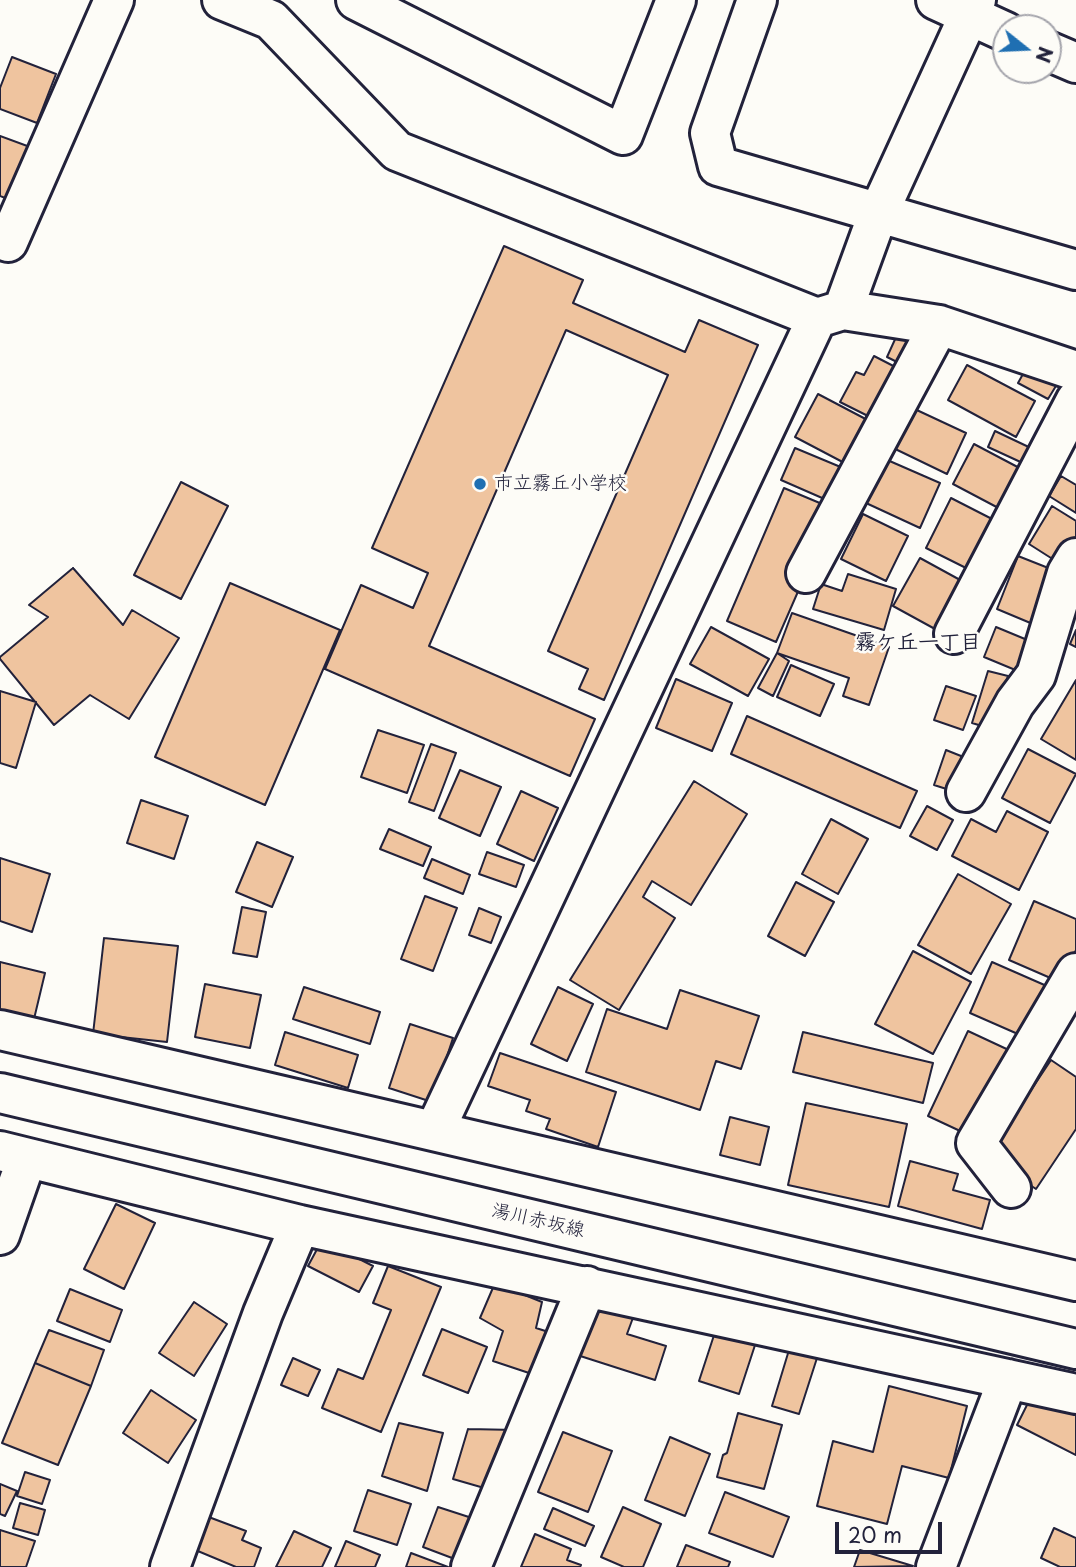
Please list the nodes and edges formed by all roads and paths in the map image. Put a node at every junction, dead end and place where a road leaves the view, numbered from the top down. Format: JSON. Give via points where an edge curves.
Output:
{"nodes":[{"id":1,"x":114,"y":0,"type":"edge"},
{"id":2,"x":222,"y":0,"type":"edge"},
{"id":3,"x":356,"y":0,"type":"edge"},
{"id":4,"x":676,"y":0,"type":"edge"},
{"id":5,"x":757,"y":0,"type":"edge"},
{"id":6,"x":960,"y":5,"type":"edge"},
{"id":7,"x":992,"y":24,"type":"edge"},
{"id":8,"x":878,"y":214,"type":"junction"},
{"id":9,"x":0,"y":239,"type":"edge"},
{"id":10,"x":1076,"y":270,"type":"edge"},
{"id":11,"x":830,"y":314,"type":"junction"},
{"id":12,"x":939,"y":325,"type":"junction"},
{"id":13,"x":1076,"y":371,"type":"edge"},
{"id":14,"x":1076,"y":400,"type":"edge"},
{"id":15,"x":1076,"y":558,"type":"edge"},
{"id":16,"x":806,"y":573,"type":"dead end"},
{"id":17,"x":954,"y":634,"type":"dead end"},
{"id":18,"x":966,"y":792,"type":"dead end"},
{"id":19,"x":1076,"y":973,"type":"edge"},
{"id":20,"x":0,"y":1030,"type":"edge"},
{"id":21,"x":0,"y":1093,"type":"edge"},
{"id":22,"x":435,"y":1130,"type":"junction"},
{"id":23,"x":13,"y":1155,"type":"edge"},
{"id":24,"x":1011,"y":1188,"type":"dead end"},
{"id":25,"x":300,"y":1224,"type":"junction"},
{"id":26,"x":0,"y":1235,"type":"edge"},
{"id":27,"x":1076,"y":1281,"type":"edge"},
{"id":28,"x":587,"y":1286,"type":"junction"},
{"id":29,"x":1076,"y":1349,"type":"edge"},
{"id":30,"x":1008,"y":1378,"type":"junction"},
{"id":31,"x":1076,"y":1394,"type":"edge"},
{"id":32,"x":170,"y":1567,"type":"edge"},
{"id":33,"x":471,"y":1567,"type":"edge"},
{"id":34,"x":936,"y":1567,"type":"edge"}],
"edges":[{"from":1,"to":9,"type":"street","via":[[8,242]]},
{"from":2,"to":11,"type":"street","via":[[271,20],[397,151]]},
{"from":3,"to":4,"type":"street","via":[[623,135]]},
{"from":5,"to":8,"type":"street","via":[[710,132],[718,166]]},
{"from":6,"to":7,"type":"street"},
{"from":6,"to":8,"type":"street"},
{"from":8,"to":10,"type":"street"},
{"from":8,"to":11,"type":"street"},
{"from":11,"to":12,"type":"street"},
{"from":11,"to":22,"type":"street"},
{"from":12,"to":13,"type":"street"},
{"from":12,"to":16,"type":"street"},
{"from":14,"to":17,"type":"street"},
{"from":15,"to":18,"type":"street","via":[[1067,573],[1036,676],[1015,703]]},
{"from":19,"to":24,"type":"street","via":[[976,1143]]},
{"from":20,"to":22,"type":"street"},
{"from":21,"to":29,"type":"street","name":"湯川赤坂線"},
{"from":22,"to":27,"type":"street"},
{"from":23,"to":25,"type":"street"},
{"from":23,"to":26,"type":"street"},
{"from":25,"to":28,"type":"street"},
{"from":25,"to":32,"type":"street"},
{"from":28,"to":30,"type":"street"},
{"from":28,"to":33,"type":"street"},
{"from":30,"to":31,"type":"street"},
{"from":30,"to":34,"type":"street"}]}
